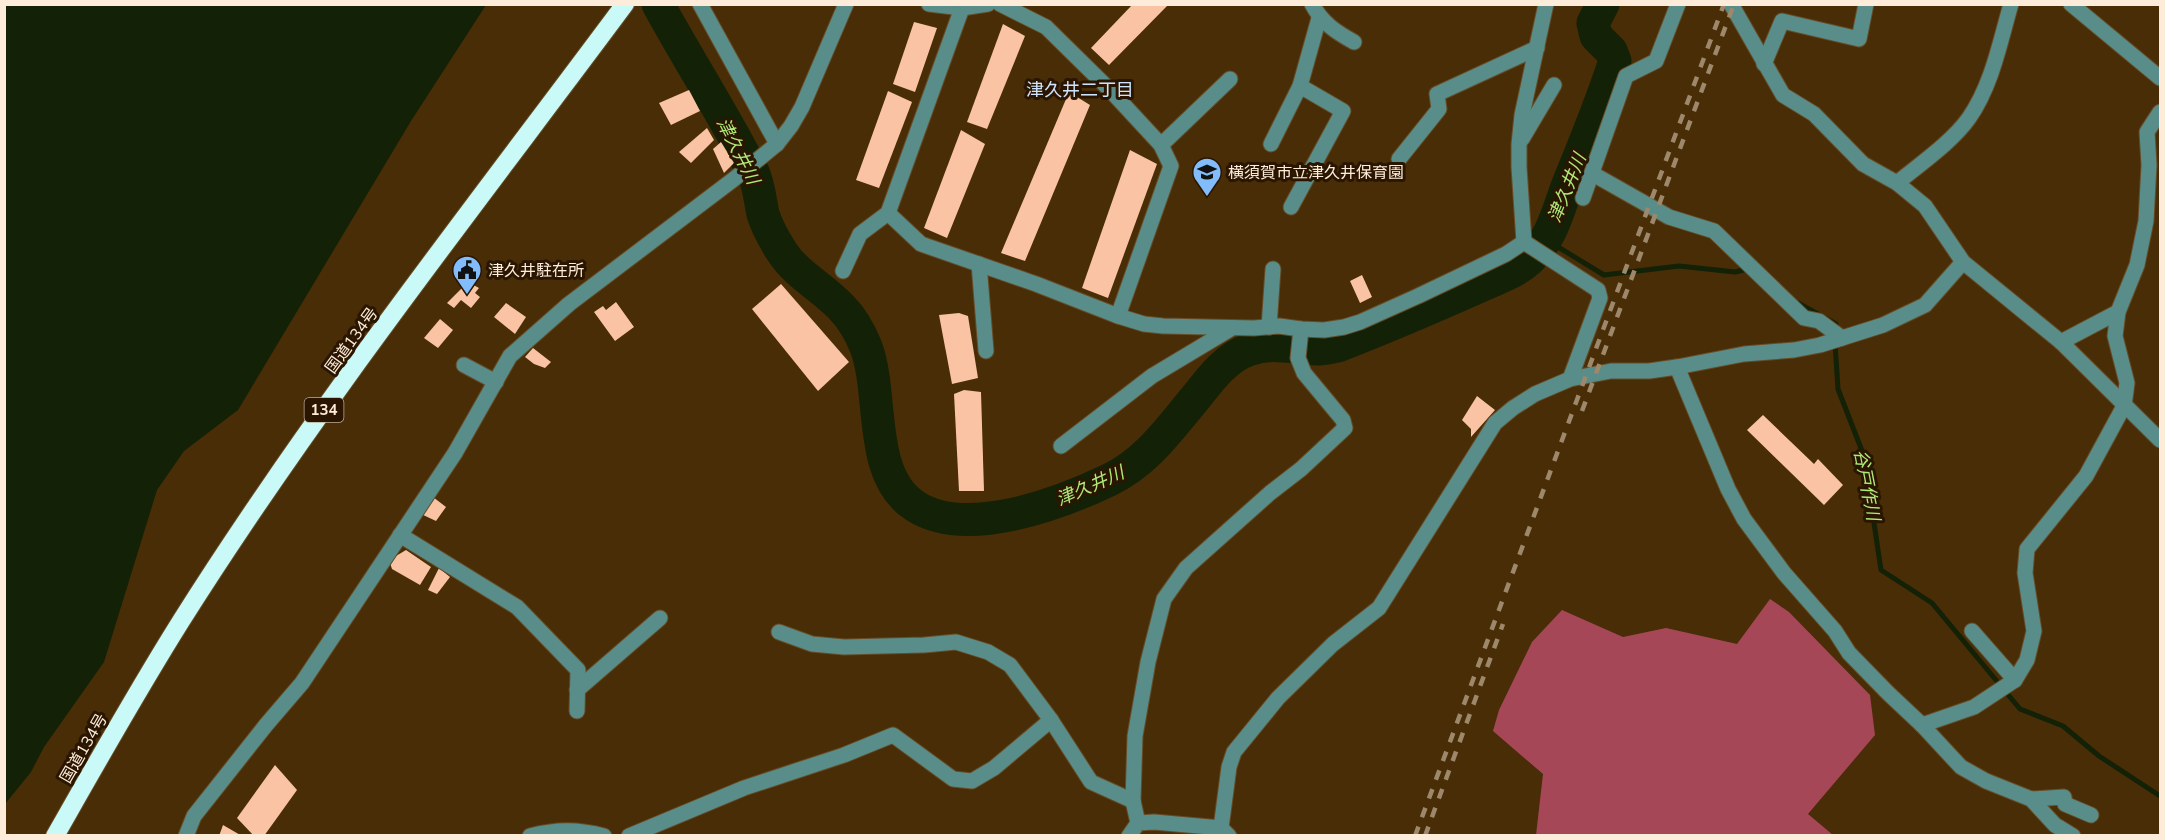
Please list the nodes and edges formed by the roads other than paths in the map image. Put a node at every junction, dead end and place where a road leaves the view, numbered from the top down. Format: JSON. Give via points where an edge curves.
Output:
{"nodes":[{"id":1,"x":625,"y":4,"type":"edge"},
{"id":2,"x":700,"y":4,"type":"edge"},
{"id":3,"x":846,"y":4,"type":"edge"},
{"id":4,"x":929,"y":4,"type":"edge"},
{"id":5,"x":988,"y":4,"type":"edge"},
{"id":6,"x":1000,"y":4,"type":"edge"},
{"id":7,"x":1546,"y":4,"type":"edge"},
{"id":8,"x":1678,"y":4,"type":"edge"},
{"id":9,"x":1731,"y":4,"type":"edge"},
{"id":10,"x":1866,"y":4,"type":"edge"},
{"id":11,"x":2011,"y":4,"type":"edge"},
{"id":12,"x":2071,"y":4,"type":"edge"},
{"id":13,"x":962,"y":8,"type":"junction"},
{"id":14,"x":1316,"y":11,"type":"edge"},
{"id":15,"x":1354,"y":42,"type":"dead end"},
{"id":16,"x":1537,"y":48,"type":"junction"},
{"id":17,"x":1764,"y":64,"type":"junction"},
{"id":18,"x":2160,"y":78,"type":"edge"},
{"id":19,"x":1230,"y":79,"type":"dead end"},
{"id":20,"x":1554,"y":85,"type":"dead end"},
{"id":21,"x":1300,"y":86,"type":"junction"},
{"id":22,"x":2160,"y":112,"type":"edge"},
{"id":23,"x":1161,"y":144,"type":"junction"},
{"id":24,"x":1270,"y":144,"type":"dead end"},
{"id":25,"x":1519,"y":144,"type":"junction"},
{"id":26,"x":771,"y":149,"type":"junction"},
{"id":27,"x":1399,"y":159,"type":"dead end"},
{"id":28,"x":1593,"y":174,"type":"junction"},
{"id":29,"x":1897,"y":183,"type":"junction"},
{"id":30,"x":1583,"y":198,"type":"dead end"},
{"id":31,"x":1291,"y":207,"type":"dead end"},
{"id":32,"x":888,"y":213,"type":"junction"},
{"id":33,"x":1532,"y":246,"type":"junction"},
{"id":34,"x":1963,"y":262,"type":"junction"},
{"id":35,"x":979,"y":264,"type":"junction"},
{"id":36,"x":1273,"y":269,"type":"dead end"},
{"id":37,"x":843,"y":271,"type":"dead end"},
{"id":38,"x":2118,"y":312,"type":"junction"},
{"id":39,"x":1118,"y":316,"type":"junction"},
{"id":40,"x":1269,"y":327,"type":"junction"},
{"id":41,"x":1232,"y":328,"type":"junction"},
{"id":42,"x":1301,"y":333,"type":"junction"},
{"id":43,"x":1842,"y":338,"type":"junction"},
{"id":44,"x":2061,"y":342,"type":"junction"},
{"id":45,"x":986,"y":351,"type":"dead end"},
{"id":46,"x":464,"y":365,"type":"dead end"},
{"id":47,"x":1677,"y":367,"type":"junction"},
{"id":48,"x":1570,"y":379,"type":"junction"},
{"id":49,"x":496,"y":382,"type":"junction"},
{"id":50,"x":2124,"y":406,"type":"junction"},
{"id":51,"x":2160,"y":440,"type":"edge"},
{"id":52,"x":1061,"y":446,"type":"dead end"},
{"id":53,"x":400,"y":535,"type":"junction"},
{"id":54,"x":660,"y":618,"type":"dead end"},
{"id":55,"x":1972,"y":631,"type":"dead end"},
{"id":56,"x":779,"y":632,"type":"dead end"},
{"id":57,"x":2015,"y":680,"type":"junction"},
{"id":58,"x":577,"y":690,"type":"junction"},
{"id":59,"x":577,"y":711,"type":"dead end"},
{"id":60,"x":1051,"y":720,"type":"junction"},
{"id":61,"x":1922,"y":725,"type":"junction"},
{"id":62,"x":2031,"y":799,"type":"junction"},
{"id":63,"x":1133,"y":801,"type":"junction"},
{"id":64,"x":2091,"y":815,"type":"dead end"},
{"id":65,"x":1134,"y":829,"type":"edge"},
{"id":66,"x":1225,"y":832,"type":"edge"},
{"id":67,"x":55,"y":836,"type":"edge"},
{"id":68,"x":186,"y":836,"type":"edge"},
{"id":69,"x":530,"y":836,"type":"edge"},
{"id":70,"x":604,"y":836,"type":"edge"},
{"id":71,"x":629,"y":836,"type":"edge"},
{"id":72,"x":2073,"y":836,"type":"edge"}],
"edges":[{"from":1,"to":67,"type":"highway","name":"国道134号","number":"134","via":[[276,479],[181,622]]},
{"from":2,"to":26,"type":"street"},
{"from":3,"to":26,"type":"street","via":[[802,107]]},
{"from":4,"to":13,"type":"street"},
{"from":5,"to":13,"type":"street"},
{"from":6,"to":23,"type":"street","via":[[1046,27]]},
{"from":7,"to":16,"type":"street"},
{"from":8,"to":28,"type":"street","via":[[1656,61],[1626,76]]},
{"from":9,"to":17,"type":"street"},
{"from":10,"to":17,"type":"street","via":[[1859,39],[1782,21]]},
{"from":11,"to":29,"type":"street","via":[[1990,78],[1970,117]]},
{"from":12,"to":18,"type":"street"},
{"from":13,"to":32,"type":"street"},
{"from":14,"to":15,"type":"street","via":[[1334,31]]},
{"from":14,"to":21,"type":"street"},
{"from":16,"to":25,"type":"street"},
{"from":16,"to":27,"type":"street","via":[[1437,94],[1439,109]]},
{"from":17,"to":29,"type":"street","via":[[1783,95],[1814,114],[1863,164]]},
{"from":19,"to":23,"type":"street"},
{"from":20,"to":25,"type":"street"},
{"from":21,"to":24,"type":"street"},
{"from":21,"to":31,"type":"street","via":[[1342,111]]},
{"from":22,"to":38,"type":"street","via":[[2147,132],[2146,221],[2137,265]]},
{"from":23,"to":39,"type":"street","via":[[1171,166]]},
{"from":25,"to":33,"type":"street"},
{"from":26,"to":49,"type":"street","via":[[569,304],[510,357]]},
{"from":28,"to":30,"type":"street"},
{"from":28,"to":43,"type":"street","via":[[1668,218],[1714,231],[1803,318],[1819,321]]},
{"from":29,"to":34,"type":"street","via":[[1925,206]]},
{"from":32,"to":35,"type":"street","via":[[921,244]]},
{"from":32,"to":37,"type":"street","via":[[860,234]]},
{"from":33,"to":42,"type":"street","via":[[1506,254],[1360,322]]},
{"from":33,"to":48,"type":"street","via":[[1598,290],[1600,298]]},
{"from":34,"to":43,"type":"street","via":[[1925,305],[1883,325]]},
{"from":34,"to":44,"type":"street"},
{"from":35,"to":39,"type":"street"},
{"from":35,"to":45,"type":"street"},
{"from":36,"to":40,"type":"street"},
{"from":38,"to":44,"type":"street"},
{"from":38,"to":50,"type":"street","via":[[2115,336],[2127,383]]},
{"from":39,"to":41,"type":"street","via":[[1163,326]]},
{"from":40,"to":41,"type":"street"},
{"from":40,"to":42,"type":"street"},
{"from":41,"to":52,"type":"street","via":[[1152,376]]},
{"from":42,"to":63,"type":"street","via":[[1298,358],[1304,373],[1343,420],[1345,428],[1186,567],[1164,599],[1135,736]]},
{"from":43,"to":47,"type":"street","via":[[1794,350],[1744,354]]},
{"from":44,"to":50,"type":"street"},
{"from":46,"to":49,"type":"street"},
{"from":47,"to":48,"type":"street","via":[[1611,371]]},
{"from":47,"to":61,"type":"street","via":[[1744,519],[1850,653]]},
{"from":48,"to":66,"type":"street","via":[[1535,394],[1495,423],[1379,608],[1333,644],[1278,698],[1233,753]]},
{"from":49,"to":53,"type":"street","via":[[456,453]]},
{"from":50,"to":51,"type":"street"},
{"from":50,"to":57,"type":"street","via":[[2086,476],[2026,549],[2025,573],[2034,631],[2027,660]]},
{"from":53,"to":58,"type":"street","via":[[517,607],[578,670]]},
{"from":53,"to":68,"type":"street","via":[[302,683],[194,816]]},
{"from":54,"to":58,"type":"street"},
{"from":55,"to":57,"type":"street"},
{"from":56,"to":60,"type":"street","via":[[812,644],[844,647],[956,642],[988,652],[1010,665]]},
{"from":57,"to":61,"type":"street","via":[[1974,707]]},
{"from":58,"to":59,"type":"street"},
{"from":60,"to":63,"type":"street","via":[[1091,782]]},
{"from":60,"to":71,"type":"street","via":[[994,768],[972,781],[953,779],[893,735],[735,791]]},
{"from":61,"to":62,"type":"street","via":[[1961,766]]},
{"from":62,"to":64,"type":"street","via":[[2064,797],[2066,804]]},
{"from":62,"to":72,"type":"street","via":[[2055,825]]},
{"from":63,"to":65,"type":"street"},
{"from":65,"to":66,"type":"street","via":[[1154,822]]},
{"from":69,"to":70,"type":"street","via":[[566,829]]}]}
